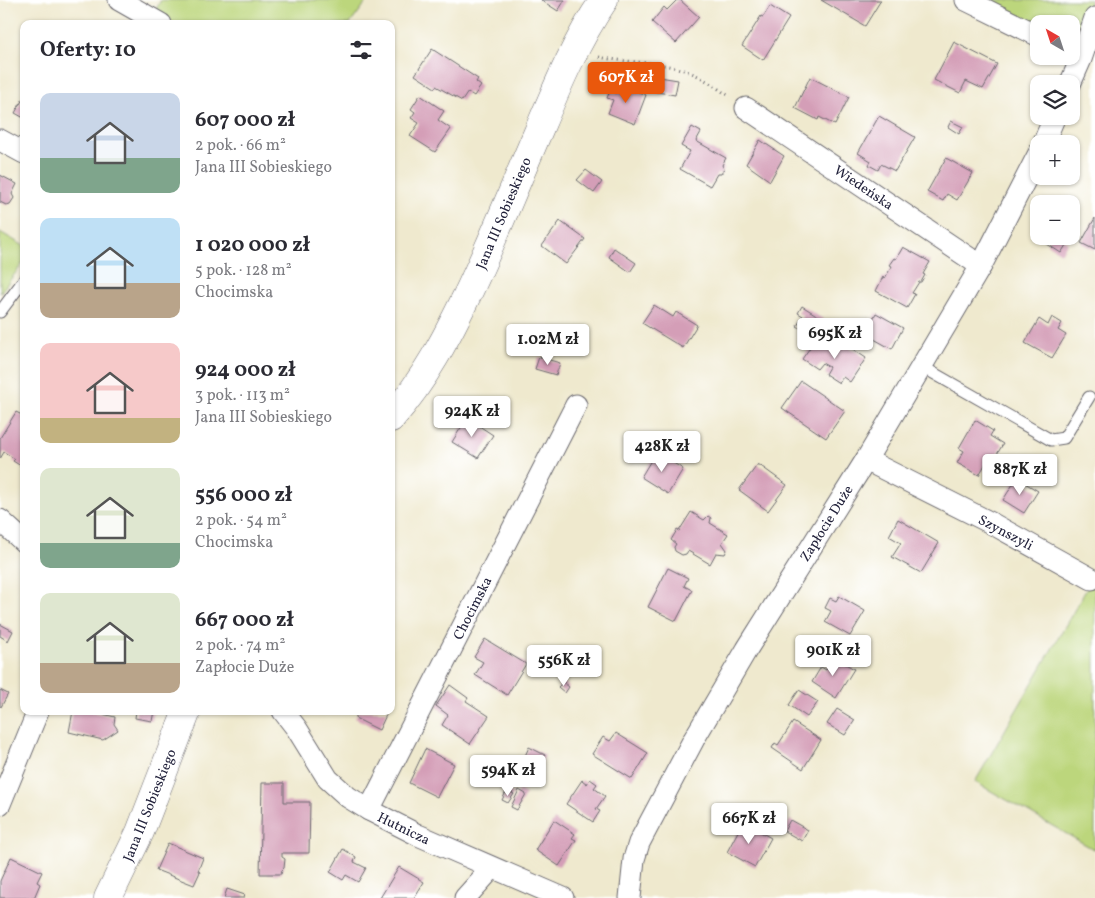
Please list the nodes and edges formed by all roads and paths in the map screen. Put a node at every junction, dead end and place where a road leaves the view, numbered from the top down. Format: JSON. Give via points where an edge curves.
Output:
{"nodes":[{"id":1,"x":119,"y":0,"type":"edge"},
{"id":2,"x":604,"y":0,"type":"edge"},
{"id":3,"x":966,"y":0,"type":"edge"},
{"id":4,"x":1095,"y":18,"type":"edge"},
{"id":5,"x":154,"y":20,"type":"edge"},
{"id":6,"x":1030,"y":32,"type":"edge"},
{"id":7,"x":598,"y":57,"type":"dead end"},
{"id":8,"x":1082,"y":60,"type":"edge"},
{"id":9,"x":1074,"y":75,"type":"edge"},
{"id":10,"x":746,"y":108,"type":"joint"},
{"id":11,"x":0,"y":140,"type":"edge"},
{"id":12,"x":20,"y":151,"type":"edge"},
{"id":13,"x":1030,"y":171,"type":"edge"},
{"id":14,"x":981,"y":266,"type":"junction"},
{"id":15,"x":20,"y":285,"type":"edge"},
{"id":16,"x":0,"y":312,"type":"edge"},
{"id":17,"x":921,"y":366,"type":"junction"},
{"id":18,"x":1089,"y":397,"type":"dead end"},
{"id":19,"x":576,"y":405,"type":"dead end"},
{"id":20,"x":395,"y":414,"type":"edge"},
{"id":21,"x":866,"y":460,"type":"junction"},
{"id":22,"x":0,"y":520,"type":"edge"},
{"id":23,"x":20,"y":538,"type":"edge"},
{"id":24,"x":1092,"y":579,"type":"dead end"},
{"id":25,"x":36,"y":715,"type":"edge"},
{"id":26,"x":185,"y":715,"type":"edge"},
{"id":27,"x":286,"y":715,"type":"edge"},
{"id":28,"x":0,"y":804,"type":"edge"},
{"id":29,"x":369,"y":810,"type":"junction"},
{"id":30,"x":492,"y":868,"type":"junction"},
{"id":31,"x":108,"y":898,"type":"edge"},
{"id":32,"x":464,"y":898,"type":"edge"},
{"id":33,"x":563,"y":898,"type":"edge"},
{"id":34,"x":630,"y":898,"type":"edge"}],
"edges":[{"from":1,"to":5,"type":"street"},
{"from":2,"to":20,"type":"street","name":"Jana III Sobieskiego","via":[[558,83],[452,327],[436,356]]},
{"from":3,"to":6,"type":"street"},
{"from":4,"to":8,"type":"street"},
{"from":7,"to":10,"type":"path","via":[[686,71],[704,79]]},
{"from":8,"to":9,"type":"street"},
{"from":10,"to":14,"type":"street","name":"Wiedeńska"},
{"from":11,"to":12,"type":"street"},
{"from":13,"to":14,"type":"street","name":"Zapłocie Duże"},
{"from":14,"to":17,"type":"street","name":"Zapłocie Duże"},
{"from":15,"to":16,"type":"lane"},
{"from":17,"to":18,"type":"lane","via":[[1051,440],[1064,438]]},
{"from":17,"to":21,"type":"street","name":"Zapłocie Duże"},
{"from":19,"to":29,"type":"street","name":"Chocimska"},
{"from":21,"to":24,"type":"street","name":"Szynszyli"},
{"from":21,"to":34,"type":"street","name":"Zapłocie Duże","via":[[690,747],[639,843]]},
{"from":22,"to":23,"type":"street"},
{"from":25,"to":28,"type":"street"},
{"from":26,"to":31,"type":"street","name":"Jana III Sobieskiego","via":[[140,832]]},
{"from":27,"to":29,"type":"street","name":"Hutnicza","via":[[328,779]]},
{"from":29,"to":30,"type":"street","name":"Hutnicza"},
{"from":30,"to":32,"type":"street"},
{"from":30,"to":33,"type":"street","name":"Hutnicza"}]}
